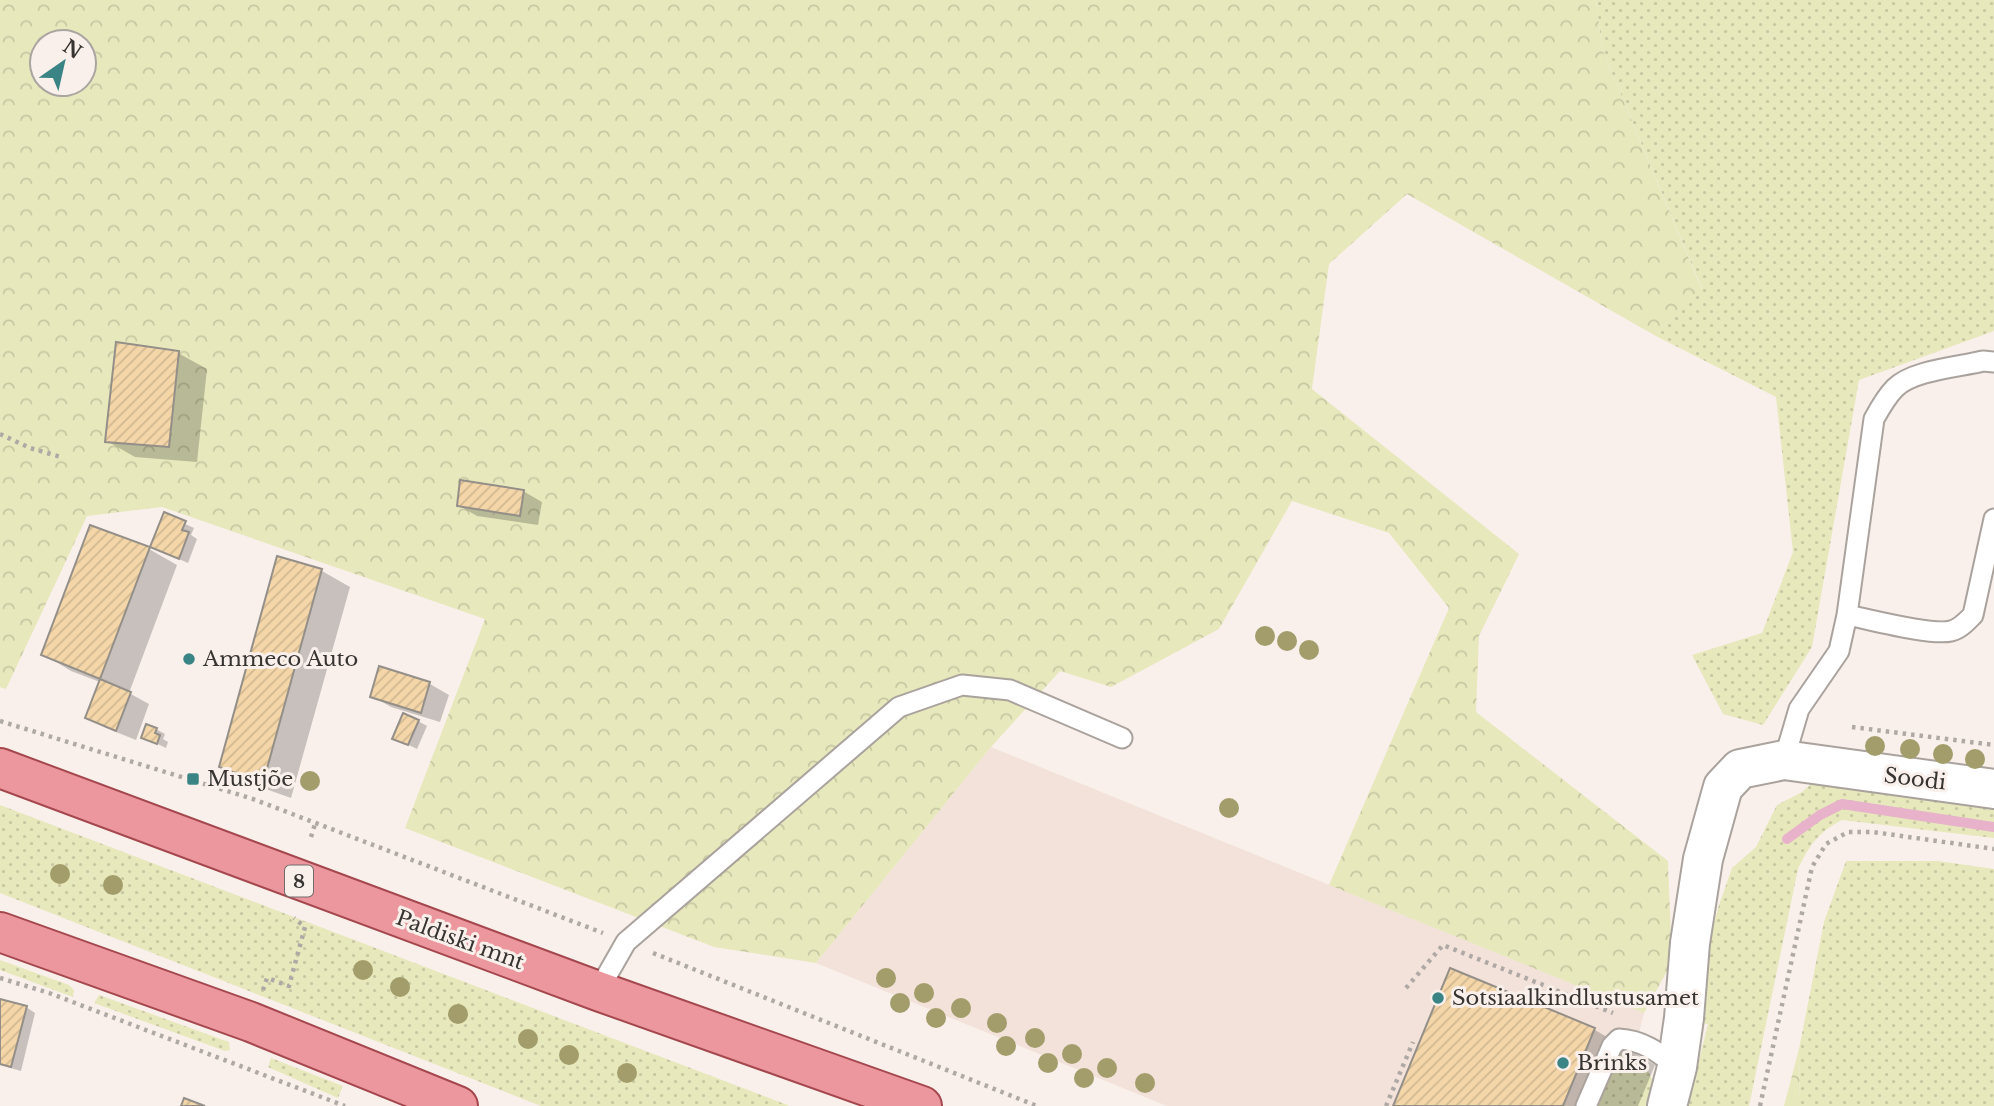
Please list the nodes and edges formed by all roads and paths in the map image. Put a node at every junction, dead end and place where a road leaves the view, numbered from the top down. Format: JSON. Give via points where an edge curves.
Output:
{"nodes":[{"id":1,"x":1994,"y":362,"type":"edge"},
{"id":2,"x":0,"y":434,"type":"edge"},
{"id":3,"x":61,"y":457,"type":"dead end"},
{"id":4,"x":1994,"y":520,"type":"edge"},
{"id":5,"x":1847,"y":615,"type":"junction"},
{"id":6,"x":0,"y":721,"type":"edge"},
{"id":7,"x":1852,"y":727,"type":"dead end"},
{"id":8,"x":1122,"y":738,"type":"dead end"},
{"id":9,"x":1994,"y":745,"type":"edge"},
{"id":10,"x":1784,"y":760,"type":"junction"},
{"id":11,"x":0,"y":768,"type":"edge"},
{"id":12,"x":1994,"y":789,"type":"edge"},
{"id":13,"x":316,"y":824,"type":"junction"},
{"id":14,"x":311,"y":837,"type":"dead end"},
{"id":15,"x":1994,"y":849,"type":"edge"},
{"id":16,"x":290,"y":914,"type":"dead end"},
{"id":17,"x":0,"y":932,"type":"edge"},
{"id":18,"x":602,"y":933,"type":"dead end"},
{"id":19,"x":649,"y":951,"type":"dead end"},
{"id":20,"x":0,"y":978,"type":"edge"},
{"id":21,"x":1406,"y":988,"type":"dead end"},
{"id":22,"x":598,"y":991,"type":"junction"},
{"id":23,"x":261,"y":994,"type":"dead end"},
{"id":24,"x":1413,"y":1042,"type":"dead end"},
{"id":25,"x":1666,"y":1058,"type":"junction"},
{"id":26,"x":345,"y":1106,"type":"edge"},
{"id":27,"x":458,"y":1106,"type":"edge"},
{"id":28,"x":922,"y":1106,"type":"edge"},
{"id":29,"x":1037,"y":1106,"type":"edge"},
{"id":30,"x":1386,"y":1106,"type":"edge"},
{"id":31,"x":1586,"y":1106,"type":"edge"},
{"id":32,"x":1667,"y":1106,"type":"edge"},
{"id":33,"x":1760,"y":1106,"type":"edge"}],
"edges":[{"from":1,"to":5,"type":"lane","via":[[1918,375],[1897,386],[1883,402],[1874,419]]},
{"from":2,"to":3,"type":"path"},
{"from":4,"to":5,"type":"lane","via":[[1973,615],[1962,625],[1934,632]]},
{"from":5,"to":10,"type":"lane","via":[[1839,651],[1799,709]]},
{"from":6,"to":13,"type":"path","via":[[205,783]]},
{"from":7,"to":9,"type":"path"},
{"from":8,"to":22,"type":"lane","via":[[1010,690],[962,685],[899,707],[626,942]]},
{"from":10,"to":12,"type":"street","name":"Soodi"},
{"from":10,"to":25,"type":"street","via":[[1740,769],[1723,787],[1703,859],[1684,1018]]},
{"from":11,"to":22,"type":"main road","name":"Paldiski mnt","number":"8"},
{"from":13,"to":14,"type":"path"},
{"from":13,"to":18,"type":"path"},
{"from":15,"to":33,"type":"path","via":[[1873,832],[1848,832],[1826,844],[1812,867]]},
{"from":16,"to":23,"type":"path","via":[[305,927],[289,986],[267,978]]},
{"from":17,"to":27,"type":"main road","via":[[251,1022]]},
{"from":19,"to":29,"type":"path"},
{"from":20,"to":26,"type":"path"},
{"from":21,"to":25,"type":"path","via":[[1443,945],[1634,1022]]},
{"from":22,"to":28,"type":"main road","name":"Paldiski mnt","number":"8"},
{"from":24,"to":30,"type":"path"},
{"from":25,"to":31,"type":"lane","via":[[1629,1039],[1619,1039]]},
{"from":25,"to":32,"type":"street"}]}
